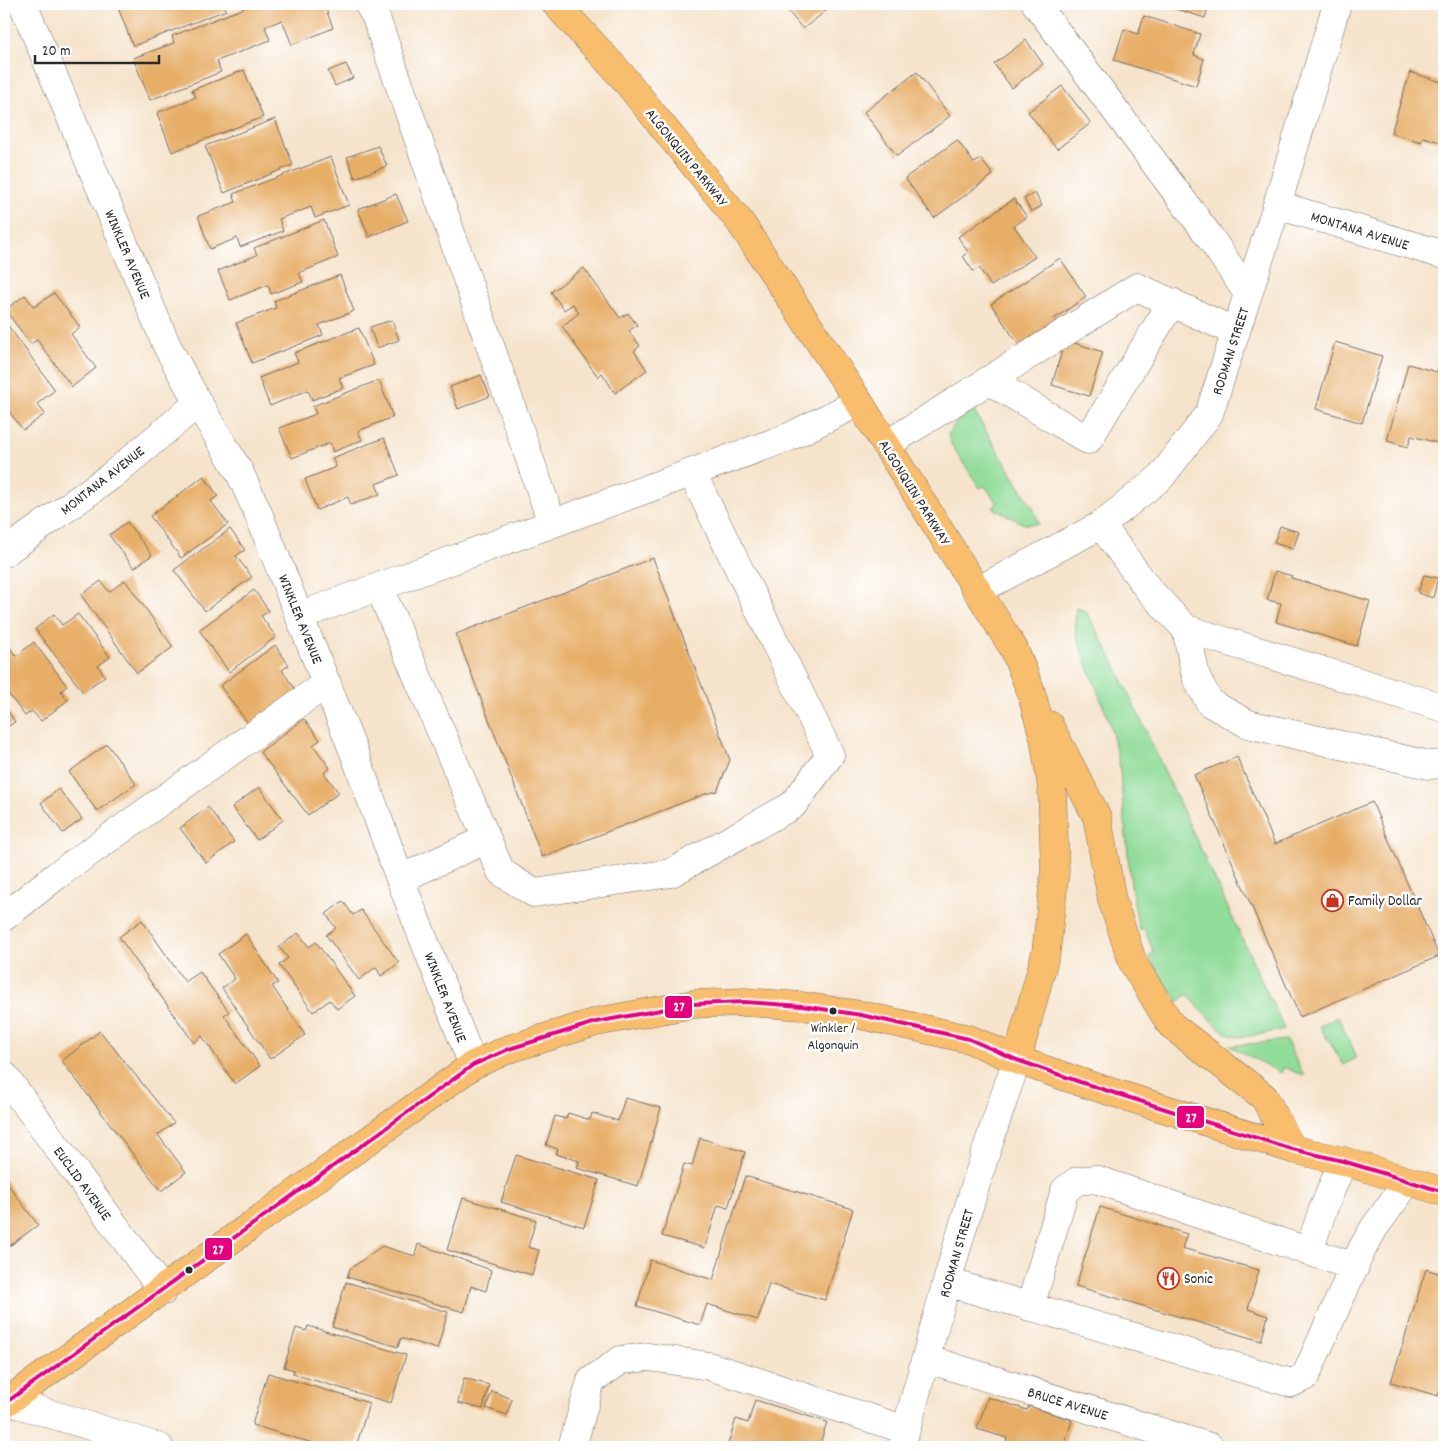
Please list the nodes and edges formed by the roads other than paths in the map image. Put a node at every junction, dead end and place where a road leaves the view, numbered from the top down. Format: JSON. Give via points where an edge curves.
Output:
{"nodes":[{"id":1,"x":23,"y":4,"type":"edge"},
{"id":2,"x":368,"y":4,"type":"edge"},
{"id":3,"x":556,"y":4,"type":"edge"},
{"id":4,"x":1036,"y":4,"type":"edge"},
{"id":5,"x":1338,"y":4,"type":"edge"},
{"id":6,"x":1276,"y":205,"type":"junction"},
{"id":7,"x":1444,"y":256,"type":"edge"},
{"id":8,"x":1248,"y":294,"type":"junction"},
{"id":9,"x":1172,"y":302,"type":"junction"},
{"id":10,"x":1236,"y":332,"type":"junction"},
{"id":11,"x":988,"y":380,"type":"junction"},
{"id":12,"x":859,"y":402,"type":"junction"},
{"id":13,"x":198,"y":403,"type":"junction"},
{"id":14,"x":886,"y":445,"type":"junction"},
{"id":15,"x":692,"y":473,"type":"junction"},
{"id":16,"x":552,"y":523,"type":"junction"},
{"id":17,"x":1100,"y":525,"type":"junction"},
{"id":18,"x":4,"y":553,"type":"edge"},
{"id":19,"x":379,"y":587,"type":"junction"},
{"id":20,"x":977,"y":591,"type":"junction"},
{"id":21,"x":299,"y":616,"type":"junction"},
{"id":22,"x":1186,"y":629,"type":"junction"},
{"id":23,"x":327,"y":683,"type":"junction"},
{"id":24,"x":1030,"y":689,"type":"junction"},
{"id":25,"x":1444,"y":708,"type":"edge"},
{"id":26,"x":1444,"y":764,"type":"edge"},
{"id":27,"x":487,"y":840,"type":"junction"},
{"id":28,"x":400,"y":879,"type":"junction"},
{"id":29,"x":4,"y":917,"type":"edge"},
{"id":30,"x":1017,"y":1060,"type":"junction"},
{"id":31,"x":473,"y":1065,"type":"junction"},
{"id":32,"x":4,"y":1075,"type":"edge"},
{"id":33,"x":1292,"y":1149,"type":"junction"},
{"id":34,"x":1343,"y":1161,"type":"junction"},
{"id":35,"x":1408,"y":1181,"type":"junction"},
{"id":36,"x":1444,"y":1192,"type":"edge"},
{"id":37,"x":1309,"y":1250,"type":"junction"},
{"id":38,"x":1355,"y":1267,"type":"junction"},
{"id":39,"x":947,"y":1282,"type":"junction"},
{"id":40,"x":162,"y":1291,"type":"junction"},
{"id":41,"x":1030,"y":1307,"type":"junction"},
{"id":42,"x":927,"y":1359,"type":"junction"},
{"id":43,"x":6,"y":1403,"type":"edge"},
{"id":44,"x":903,"y":1439,"type":"edge"},
{"id":45,"x":159,"y":1447,"type":"edge"},
{"id":46,"x":572,"y":1447,"type":"edge"},
{"id":47,"x":1210,"y":1447,"type":"edge"}],
"edges":[{"from":1,"to":13,"type":"street","name":"WINKLER AVENUE","via":[[167,346]]},
{"from":2,"to":16,"type":"street","via":[[375,15]]},
{"from":3,"to":12,"type":"main road","name":"ALGONQUIN PARKWAY","via":[[622,76],[740,222]]},
{"from":4,"to":8,"type":"street","via":[[1209,236]]},
{"from":5,"to":6,"type":"street","name":"RODMAN STREET"},
{"from":6,"to":7,"type":"street","name":"MONTANA AVENUE"},
{"from":6,"to":8,"type":"street","name":"RODMAN STREET"},
{"from":8,"to":10,"type":"street","name":"RODMAN STREET"},
{"from":9,"to":10,"type":"street"},
{"from":9,"to":11,"type":"street","via":[[1137,286]]},
{"from":9,"to":11,"type":"street","via":[[1088,440]]},
{"from":10,"to":17,"type":"street","name":"RODMAN STREET","via":[[1210,414],[1160,478]]},
{"from":11,"to":14,"type":"street"},
{"from":12,"to":14,"type":"main road","name":"ALGONQUIN PARKWAY"},
{"from":12,"to":15,"type":"street","via":[[790,438]]},
{"from":13,"to":18,"type":"street","name":"MONTANA AVENUE","via":[[110,476]]},
{"from":13,"to":21,"type":"street","name":"WINKLER AVENUE","via":[[240,473]]},
{"from":14,"to":20,"type":"main road","name":"ALGONQUIN PARKWAY"},
{"from":15,"to":16,"type":"street"},
{"from":15,"to":27,"type":"street","via":[[830,755],[793,805],[671,873],[534,893],[501,872]]},
{"from":16,"to":19,"type":"street"},
{"from":17,"to":20,"type":"street","name":"RODMAN STREET"},
{"from":17,"to":22,"type":"street","via":[[1149,590]]},
{"from":19,"to":21,"type":"street"},
{"from":19,"to":27,"type":"street"},
{"from":20,"to":24,"type":"main road","name":"ALGONQUIN PARKWAY","via":[[1014,649]]},
{"from":21,"to":23,"type":"street","name":"WINKLER AVENUE"},
{"from":22,"to":25,"type":"street"},
{"from":22,"to":26,"type":"street","via":[[1196,677],[1210,703],[1248,724],[1428,765]]},
{"from":23,"to":28,"type":"street","name":"WINKLER AVENUE"},
{"from":23,"to":29,"type":"street","via":[[56,876]]},
{"from":24,"to":30,"type":"main road","name":"ALGONQUIN PARKWAY","via":[[1044,738],[1052,788],[1055,871],[1046,952]]},
{"from":24,"to":33,"type":"main road","via":[[1098,817],[1112,900],[1134,963],[1171,1025],[1264,1097]]},
{"from":27,"to":28,"type":"street"},
{"from":28,"to":31,"type":"street","name":"WINKLER AVENUE"},
{"from":30,"to":31,"type":"main road","via":[[969,1039],[861,1014],[745,1002],[693,1004],[596,1022],[509,1049]]},
{"from":30,"to":33,"type":"main road"},
{"from":30,"to":39,"type":"street","name":"RODMAN STREET","via":[[991,1134]]},
{"from":31,"to":40,"type":"main road"},
{"from":32,"to":40,"type":"street","name":"EUCLID AVENUE"},
{"from":33,"to":34,"type":"main road"},
{"from":34,"to":35,"type":"main road"},
{"from":34,"to":37,"type":"street"},
{"from":35,"to":36,"type":"main road"},
{"from":35,"to":38,"type":"street","via":[[1374,1228]]},
{"from":37,"to":38,"type":"street"},
{"from":37,"to":41,"type":"street","via":[[1095,1179],[1077,1181],[1065,1190]]},
{"from":38,"to":41,"type":"street","via":[[1305,1378],[1291,1384]]},
{"from":39,"to":41,"type":"street"},
{"from":39,"to":42,"type":"street","name":"RODMAN STREET"},
{"from":40,"to":43,"type":"main road"},
{"from":42,"to":44,"type":"street","name":"RODMAN STREET"},
{"from":42,"to":47,"type":"street","name":"BRUCE AVENUE"},
{"from":43,"to":45,"type":"street"},
{"from":44,"to":46,"type":"street","via":[[708,1366],[649,1357],[622,1360],[591,1381]]}]}
